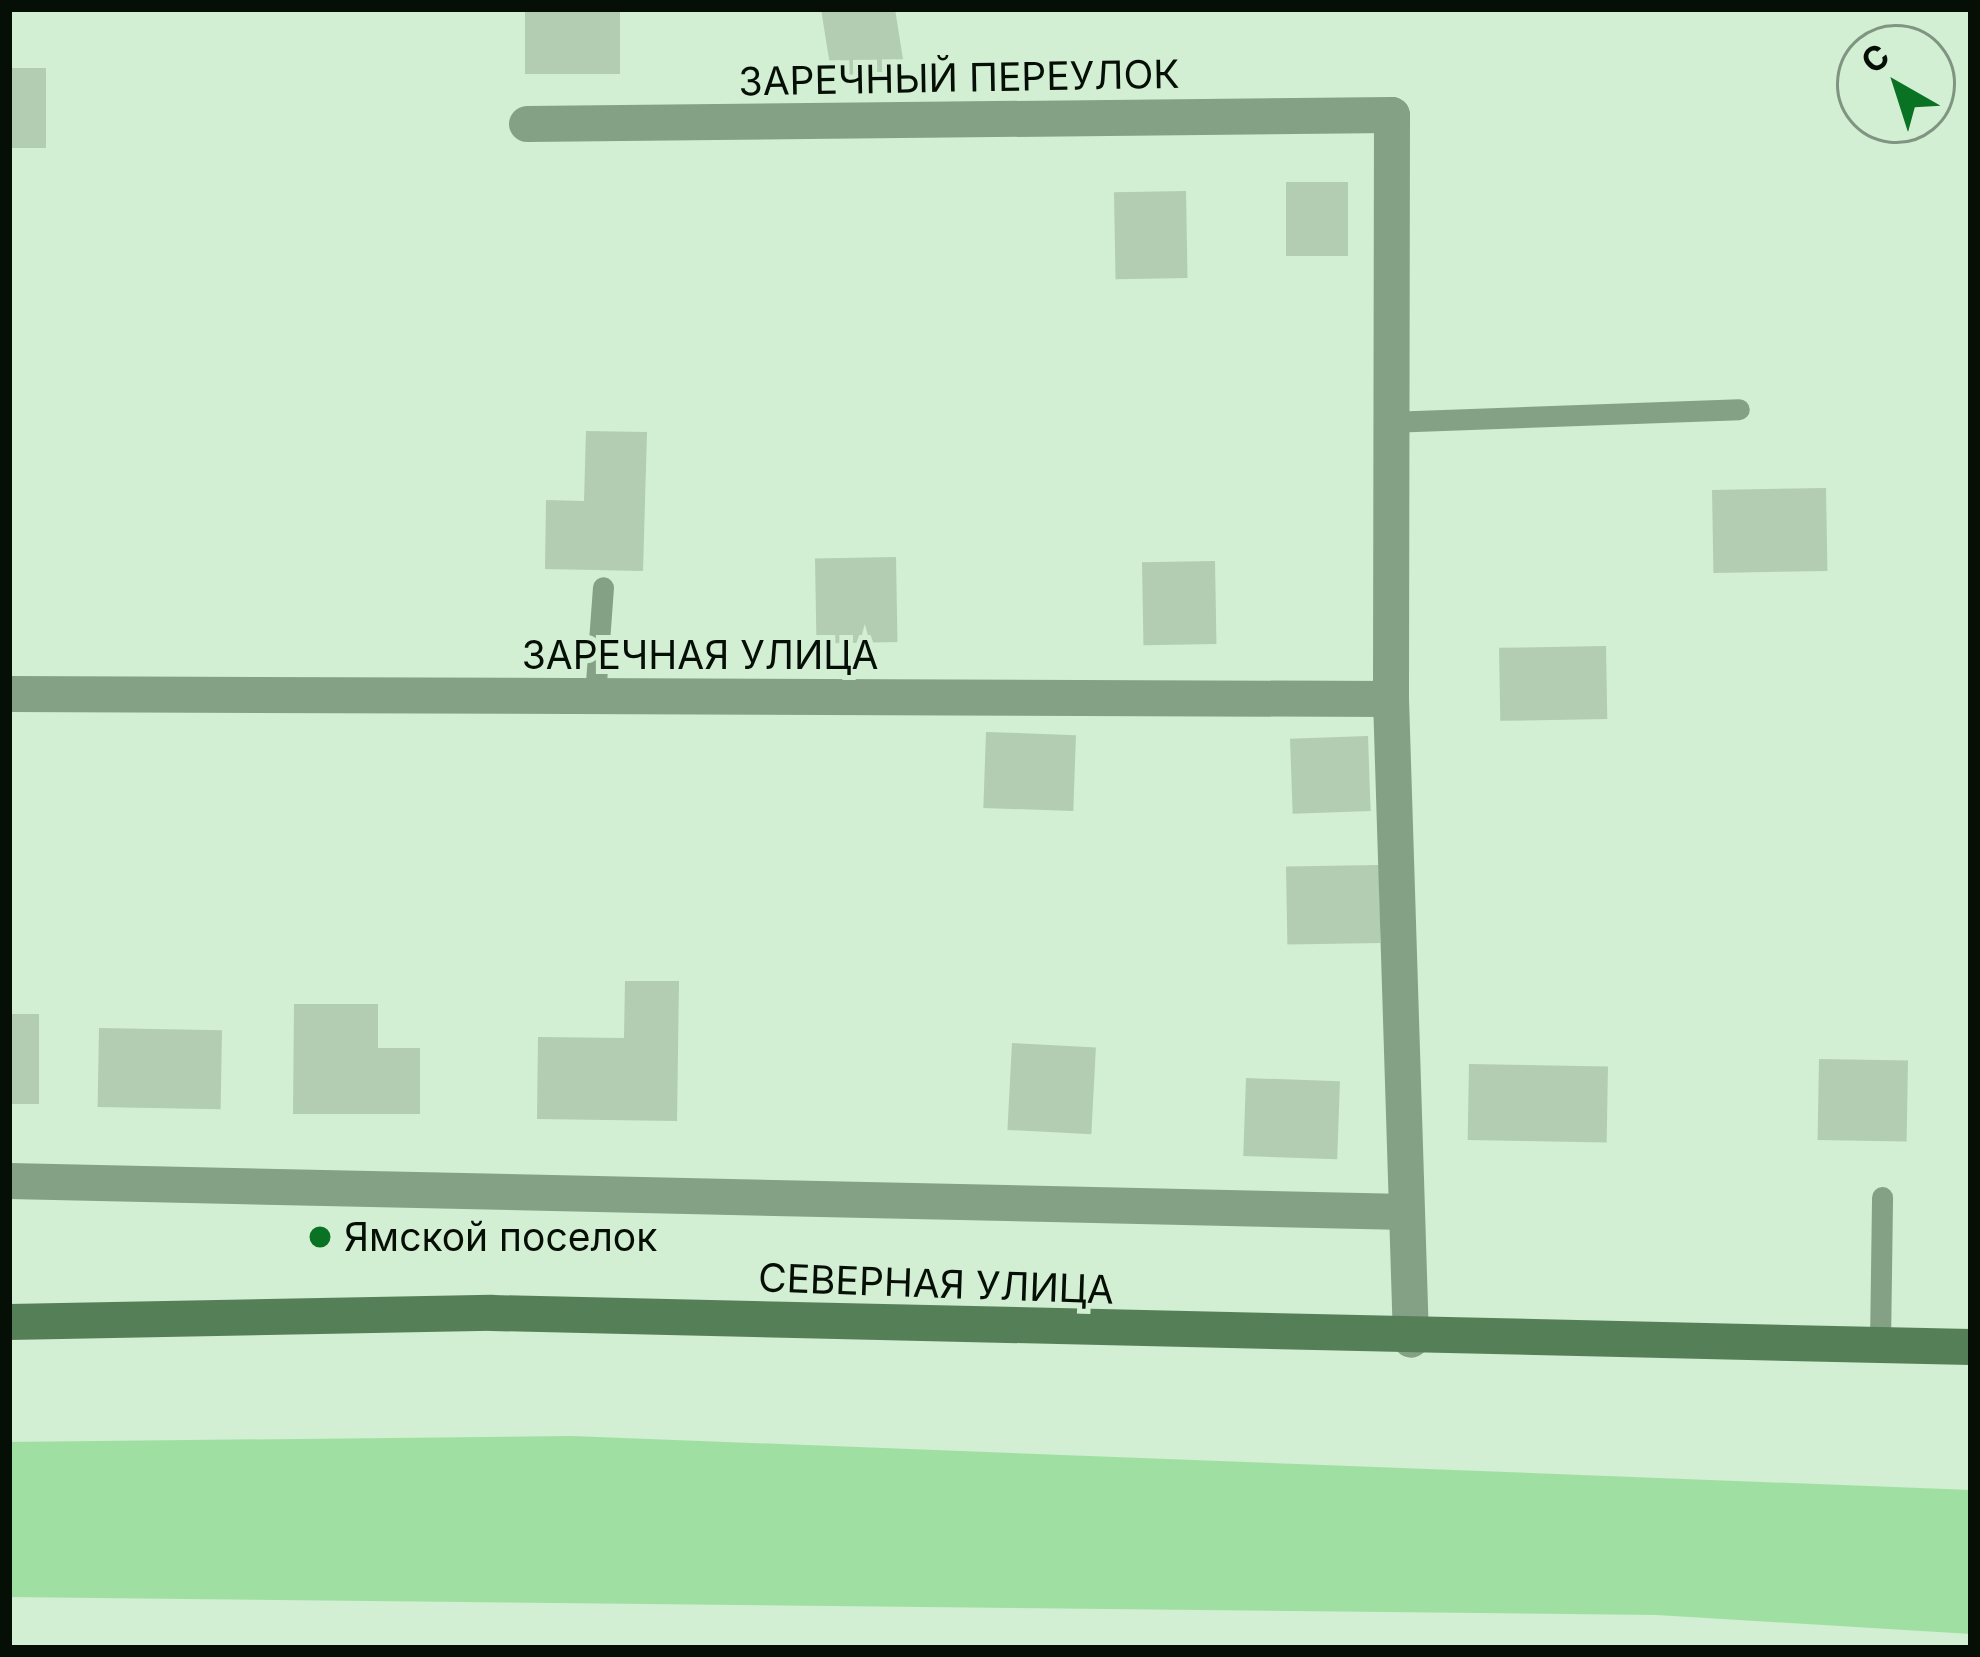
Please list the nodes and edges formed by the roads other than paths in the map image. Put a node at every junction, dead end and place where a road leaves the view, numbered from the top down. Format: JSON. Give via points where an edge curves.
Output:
{"nodes":[{"id":1,"x":527,"y":124,"type":"dead end"},
{"id":2,"x":1739,"y":410,"type":"dead end"},
{"id":3,"x":1388,"y":422,"type":"junction"},
{"id":4,"x":603,"y":587,"type":"dead end"},
{"id":5,"x":9,"y":694,"type":"edge"},
{"id":6,"x":595,"y":697,"type":"junction"},
{"id":7,"x":1391,"y":699,"type":"junction"},
{"id":8,"x":9,"y":1181,"type":"edge"},
{"id":9,"x":1882,"y":1197,"type":"dead end"},
{"id":10,"x":1407,"y":1212,"type":"junction"},
{"id":11,"x":9,"y":1322,"type":"edge"},
{"id":12,"x":1412,"y":1340,"type":"junction"},
{"id":13,"x":1870,"y":1344,"type":"junction"},
{"id":14,"x":1971,"y":1347,"type":"edge"}],
"edges":[{"from":1,"to":3,"type":"street","name":"ЗАРЕЧНЫЙ ПЕРЕУЛОК","via":[[1392,116]]},
{"from":2,"to":3,"type":"lane"},
{"from":3,"to":7,"type":"street"},
{"from":4,"to":6,"type":"lane"},
{"from":5,"to":6,"type":"street","name":"ЗАРЕЧНАЯ УЛИЦА"},
{"from":6,"to":7,"type":"street","name":"ЗАРЕЧНАЯ УЛИЦА"},
{"from":7,"to":10,"type":"street"},
{"from":8,"to":10,"type":"street","name":"СЕВЕРНАЯ УЛИЦА"},
{"from":9,"to":13,"type":"lane"},
{"from":10,"to":12,"type":"street"},
{"from":11,"to":12,"type":"street","name":"СЕВЕРНАЯ УЛИЦА","via":[[493,1313]]},
{"from":12,"to":13,"type":"street","name":"СЕВЕРНАЯ УЛИЦА"},
{"from":13,"to":14,"type":"street","name":"СЕВЕРНАЯ УЛИЦА"}]}
